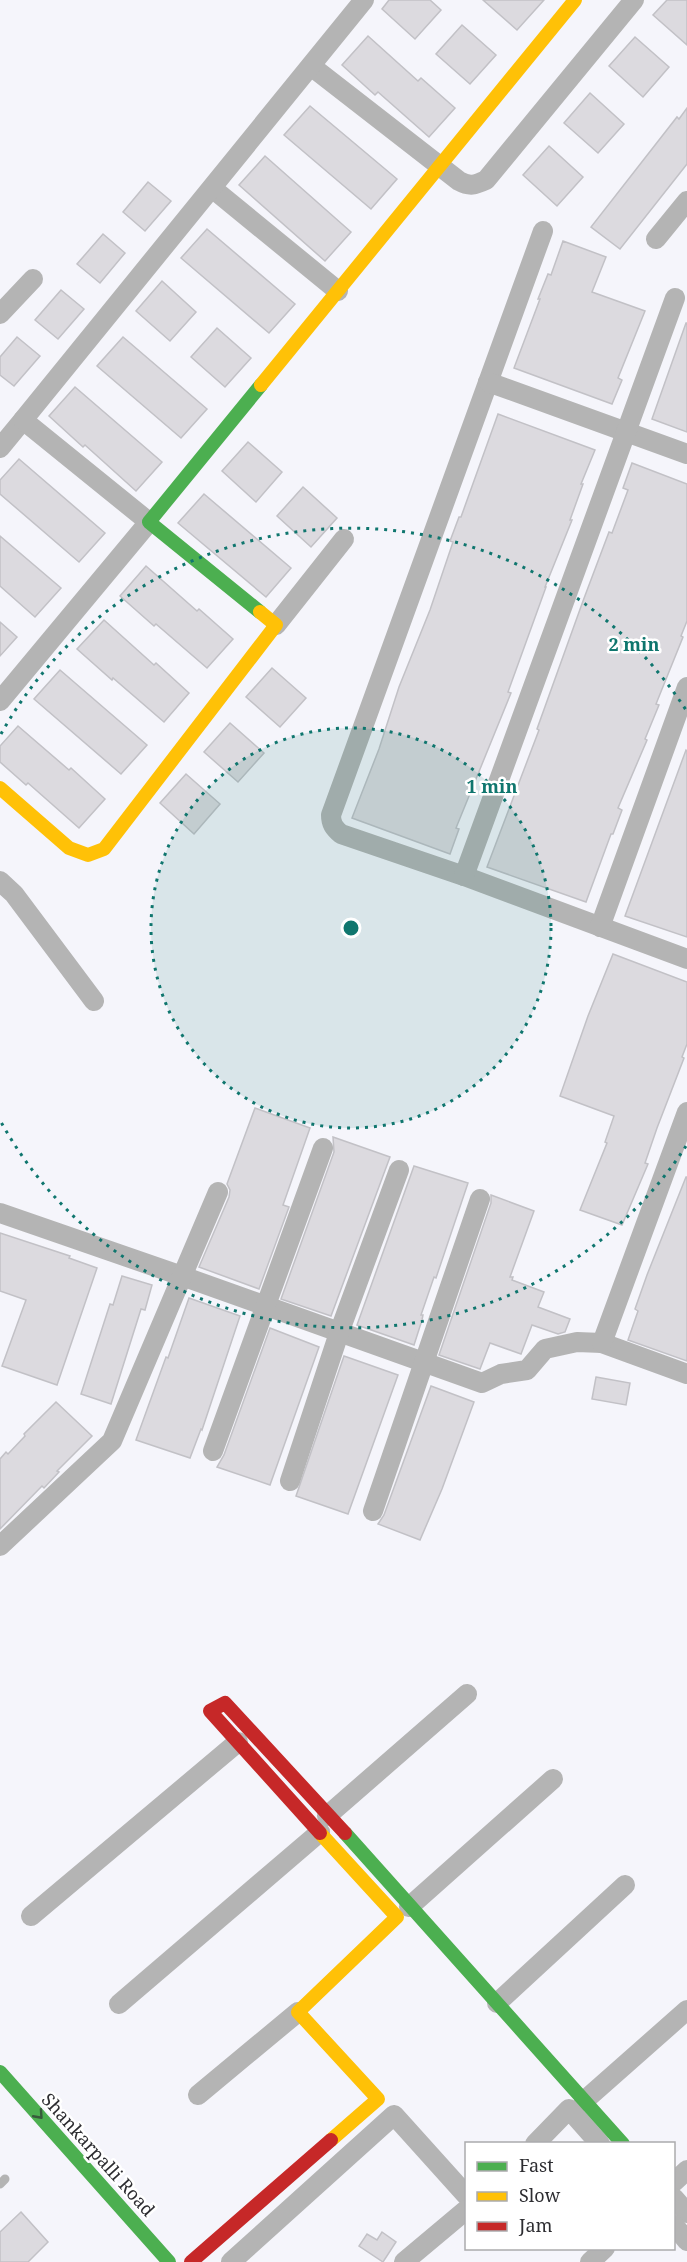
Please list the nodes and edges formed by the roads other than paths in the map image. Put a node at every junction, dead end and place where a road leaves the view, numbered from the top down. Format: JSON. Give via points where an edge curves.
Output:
{"nodes":[{"id":1,"x":364,"y":0,"type":"edge"},
{"id":2,"x":575,"y":0,"type":"edge"},
{"id":3,"x":634,"y":0,"type":"edge"},
{"id":4,"x":311,"y":66,"type":"junction"},
{"id":5,"x":440,"y":166,"type":"junction"},
{"id":6,"x":212,"y":188,"type":"junction"},
{"id":7,"x":687,"y":201,"type":"edge"},
{"id":8,"x":543,"y":231,"type":"dead end"},
{"id":9,"x":656,"y":239,"type":"dead end"},
{"id":10,"x":33,"y":279,"type":"dead end"},
{"id":11,"x":338,"y":291,"type":"junction"},
{"id":12,"x":675,"y":298,"type":"dead end"},
{"id":13,"x":0,"y":314,"type":"edge"},
{"id":14,"x":488,"y":382,"type":"junction"},
{"id":15,"x":23,"y":420,"type":"junction"},
{"id":16,"x":626,"y":432,"type":"junction"},
{"id":17,"x":0,"y":448,"type":"edge"},
{"id":18,"x":687,"y":454,"type":"edge"},
{"id":19,"x":149,"y":522,"type":"junction"},
{"id":20,"x":344,"y":539,"type":"dead end"},
{"id":21,"x":276,"y":625,"type":"junction"},
{"id":22,"x":687,"y":687,"type":"edge"},
{"id":23,"x":0,"y":701,"type":"edge"},
{"id":24,"x":0,"y":788,"type":"edge"},
{"id":25,"x":464,"y":876,"type":"junction"},
{"id":26,"x":0,"y":881,"type":"edge"},
{"id":27,"x":600,"y":927,"type":"junction"},
{"id":28,"x":687,"y":959,"type":"edge"},
{"id":29,"x":94,"y":1001,"type":"dead end"},
{"id":30,"x":687,"y":1112,"type":"edge"},
{"id":31,"x":323,"y":1148,"type":"dead end"},
{"id":32,"x":399,"y":1170,"type":"dead end"},
{"id":33,"x":218,"y":1192,"type":"dead end"},
{"id":34,"x":480,"y":1199,"type":"dead end"},
{"id":35,"x":0,"y":1213,"type":"edge"},
{"id":36,"x":182,"y":1276,"type":"junction"},
{"id":37,"x":266,"y":1306,"type":"junction"},
{"id":38,"x":339,"y":1333,"type":"junction"},
{"id":39,"x":602,"y":1343,"type":"junction"},
{"id":40,"x":422,"y":1363,"type":"junction"},
{"id":41,"x":687,"y":1374,"type":"edge"},
{"id":42,"x":213,"y":1450,"type":"dead end"},
{"id":43,"x":290,"y":1481,"type":"dead end"},
{"id":44,"x":373,"y":1511,"type":"dead end"},
{"id":45,"x":0,"y":1546,"type":"edge"},
{"id":46,"x":467,"y":1694,"type":"dead end"},
{"id":47,"x":238,"y":1742,"type":"junction"},
{"id":48,"x":553,"y":1779,"type":"dead end"},
{"id":49,"x":324,"y":1824,"type":"junction"},
{"id":50,"x":625,"y":1885,"type":"dead end"},
{"id":51,"x":409,"y":1907,"type":"junction"},
{"id":52,"x":31,"y":1916,"type":"dead end"},
{"id":53,"x":497,"y":2002,"type":"junction"},
{"id":54,"x":119,"y":2004,"type":"dead end"},
{"id":55,"x":687,"y":2010,"type":"edge"},
{"id":56,"x":298,"y":2012,"type":"junction"},
{"id":57,"x":0,"y":2072,"type":"edge"},
{"id":58,"x":198,"y":2095,"type":"dead end"},
{"id":59,"x":584,"y":2101,"type":"junction"},
{"id":60,"x":537,"y":2142,"type":"edge"},
{"id":61,"x":598,"y":2142,"type":"edge"},
{"id":62,"x":621,"y":2142,"type":"edge"},
{"id":63,"x":687,"y":2170,"type":"edge"},
{"id":64,"x":675,"y":2181,"type":"edge"},
{"id":65,"x":465,"y":2194,"type":"edge"},
{"id":66,"x":675,"y":2199,"type":"edge"},
{"id":67,"x":465,"y":2211,"type":"edge"},
{"id":68,"x":687,"y":2212,"type":"edge"},
{"id":69,"x":675,"y":2226,"type":"edge"},
{"id":70,"x":687,"y":2241,"type":"edge"},
{"id":71,"x":603,"y":2250,"type":"edge"},
{"id":72,"x":169,"y":2262,"type":"edge"},
{"id":73,"x":191,"y":2262,"type":"edge"},
{"id":74,"x":231,"y":2262,"type":"edge"},
{"id":75,"x":404,"y":2262,"type":"edge"},
{"id":76,"x":590,"y":2262,"type":"edge"}],
"edges":[{"from":1,"to":4,"type":"street"},
{"from":2,"to":5,"type":"street"},
{"from":3,"to":5,"type":"street","via":[[486,180],[466,186]]},
{"from":4,"to":5,"type":"street"},
{"from":4,"to":6,"type":"street"},
{"from":5,"to":11,"type":"street"},
{"from":6,"to":11,"type":"street"},
{"from":6,"to":15,"type":"street"},
{"from":7,"to":9,"type":"street"},
{"from":8,"to":14,"type":"street"},
{"from":10,"to":13,"type":"street"},
{"from":11,"to":19,"type":"street"},
{"from":12,"to":16,"type":"street"},
{"from":14,"to":16,"type":"street"},
{"from":14,"to":25,"type":"street","via":[[331,814],[333,827],[341,834]]},
{"from":15,"to":17,"type":"street"},
{"from":15,"to":19,"type":"street"},
{"from":16,"to":18,"type":"street"},
{"from":16,"to":25,"type":"street"},
{"from":19,"to":21,"type":"street"},
{"from":19,"to":23,"type":"street"},
{"from":20,"to":21,"type":"street"},
{"from":21,"to":24,"type":"street","via":[[104,849],[88,855],[69,848]]},
{"from":22,"to":27,"type":"street"},
{"from":25,"to":27,"type":"street"},
{"from":26,"to":29,"type":"street","via":[[14,894]]},
{"from":27,"to":28,"type":"street"},
{"from":30,"to":39,"type":"street"},
{"from":31,"to":37,"type":"street"},
{"from":32,"to":38,"type":"street"},
{"from":33,"to":36,"type":"street"},
{"from":34,"to":40,"type":"street"},
{"from":35,"to":36,"type":"street"},
{"from":36,"to":37,"type":"street"},
{"from":36,"to":45,"type":"street","via":[[112,1441]]},
{"from":37,"to":38,"type":"street"},
{"from":37,"to":42,"type":"street"},
{"from":38,"to":40,"type":"street"},
{"from":38,"to":43,"type":"street"},
{"from":39,"to":40,"type":"street","via":[[577,1342],[545,1349],[527,1370],[501,1374],[482,1383]]},
{"from":39,"to":41,"type":"street"},
{"from":40,"to":44,"type":"street"},
{"from":46,"to":49,"type":"street"},
{"from":47,"to":49,"type":"street"},
{"from":47,"to":49,"type":"street","via":[[210,1712],[225,1703],[279,1760]]},
{"from":47,"to":52,"type":"street"},
{"from":48,"to":51,"type":"street"},
{"from":49,"to":51,"type":"street"},
{"from":49,"to":54,"type":"street"},
{"from":49,"to":56,"type":"street","via":[[397,1917]]},
{"from":50,"to":53,"type":"street"},
{"from":51,"to":53,"type":"street"},
{"from":53,"to":59,"type":"street"},
{"from":55,"to":59,"type":"street"},
{"from":56,"to":58,"type":"street"},
{"from":56,"to":73,"type":"street","via":[[378,2099]]},
{"from":57,"to":72,"type":"street","name":"Shankarpalli Road","one_way":true},
{"from":59,"to":62,"type":"street"},
{"from":60,"to":61,"type":"street","via":[[569,2109]]},
{"from":63,"to":64,"type":"street"},
{"from":65,"to":74,"type":"street","via":[[394,2115]]},
{"from":66,"to":68,"type":"street"},
{"from":67,"to":75,"type":"street"},
{"from":69,"to":70,"type":"street"},
{"from":71,"to":76,"type":"street"}]}
